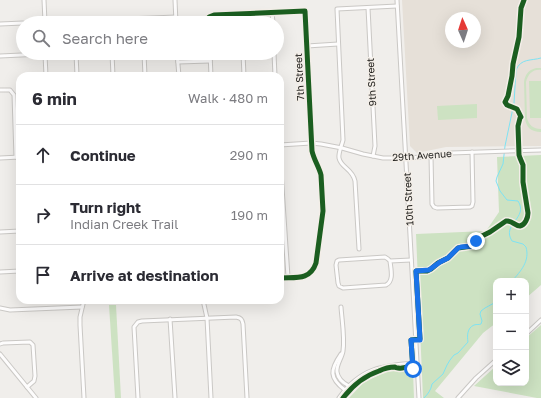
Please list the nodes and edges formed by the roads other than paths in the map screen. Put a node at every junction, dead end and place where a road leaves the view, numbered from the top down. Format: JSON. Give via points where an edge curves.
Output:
{"nodes":[{"id":1,"x":44,"y":0,"type":"edge"},
{"id":2,"x":175,"y":0,"type":"edge"},
{"id":3,"x":397,"y":0,"type":"edge"},
{"id":4,"x":397,"y":6,"type":"junction"},
{"id":5,"x":368,"y":8,"type":"junction"},
{"id":6,"x":272,"y":12,"type":"junction"},
{"id":7,"x":241,"y":14,"type":"joint"},
{"id":8,"x":45,"y":16,"type":"edge"},
{"id":9,"x":176,"y":16,"type":"edge"},
{"id":10,"x":211,"y":16,"type":"edge"},
{"id":11,"x":272,"y":16,"type":"edge"},
{"id":12,"x":16,"y":23,"type":"edge"},
{"id":13,"x":0,"y":24,"type":"edge"},
{"id":14,"x":338,"y":44,"type":"junction"},
{"id":15,"x":307,"y":46,"type":"junction"},
{"id":16,"x":16,"y":55,"type":"edge"},
{"id":17,"x":0,"y":56,"type":"edge"},
{"id":18,"x":45,"y":60,"type":"edge"},
{"id":19,"x":76,"y":60,"type":"edge"},
{"id":20,"x":112,"y":60,"type":"edge"},
{"id":21,"x":144,"y":60,"type":"edge"},
{"id":22,"x":243,"y":60,"type":"edge"},
{"id":23,"x":274,"y":60,"type":"edge"},
{"id":24,"x":210,"y":61,"type":"joint"},
{"id":25,"x":178,"y":62,"type":"joint"},
{"id":26,"x":46,"y":72,"type":"edge"},
{"id":27,"x":77,"y":72,"type":"edge"},
{"id":28,"x":113,"y":72,"type":"edge"},
{"id":29,"x":145,"y":72,"type":"edge"},
{"id":30,"x":179,"y":72,"type":"edge"},
{"id":31,"x":211,"y":72,"type":"edge"},
{"id":32,"x":244,"y":72,"type":"edge"},
{"id":33,"x":275,"y":72,"type":"edge"},
{"id":34,"x":0,"y":90,"type":"edge"},
{"id":35,"x":16,"y":126,"type":"edge"},
{"id":36,"x":311,"y":143,"type":"junction"},
{"id":37,"x":284,"y":145,"type":"edge"},
{"id":38,"x":342,"y":148,"type":"junction"},
{"id":39,"x":541,"y":150,"type":"edge"},
{"id":40,"x":472,"y":152,"type":"junction"},
{"id":41,"x":373,"y":156,"type":"junction"},
{"id":42,"x":431,"y":156,"type":"junction"},
{"id":43,"x":16,"y":157,"type":"edge"},
{"id":44,"x":0,"y":158,"type":"edge"},
{"id":45,"x":405,"y":158,"type":"junction"},
{"id":46,"x":284,"y":217,"type":"edge"},
{"id":47,"x":16,"y":231,"type":"edge"},
{"id":48,"x":0,"y":232,"type":"edge"},
{"id":49,"x":359,"y":249,"type":"dead end"},
{"id":50,"x":411,"y":260,"type":"junction"},
{"id":51,"x":390,"y":262,"type":"junction"},
{"id":52,"x":16,"y":271,"type":"edge"},
{"id":53,"x":0,"y":272,"type":"edge"},
{"id":54,"x":288,"y":277,"type":"junction"},
{"id":55,"x":284,"y":278,"type":"edge"},
{"id":56,"x":83,"y":304,"type":"edge"},
{"id":57,"x":204,"y":304,"type":"edge"},
{"id":58,"x":82,"y":307,"type":"junction"},
{"id":59,"x":341,"y":307,"type":"dead end"},
{"id":60,"x":0,"y":308,"type":"edge"},
{"id":61,"x":207,"y":318,"type":"junction"},
{"id":62,"x":170,"y":319,"type":"junction"},
{"id":63,"x":541,"y":320,"type":"edge"},
{"id":64,"x":529,"y":331,"type":"edge"},
{"id":65,"x":0,"y":344,"type":"edge"},
{"id":66,"x":343,"y":351,"type":"junction"},
{"id":67,"x":0,"y":354,"type":"edge"},
{"id":68,"x":417,"y":363,"type":"junction"},
{"id":69,"x":493,"y":363,"type":"edge"},
{"id":70,"x":349,"y":386,"type":"junction"},
{"id":71,"x":27,"y":387,"type":"junction"},
{"id":72,"x":345,"y":390,"type":"junction"},
{"id":73,"x":419,"y":396,"type":"edge"},
{"id":74,"x":36,"y":398,"type":"edge"},
{"id":75,"x":84,"y":398,"type":"edge"},
{"id":76,"x":138,"y":398,"type":"edge"},
{"id":77,"x":175,"y":398,"type":"edge"},
{"id":78,"x":211,"y":398,"type":"edge"},
{"id":79,"x":247,"y":398,"type":"edge"},
{"id":80,"x":339,"y":398,"type":"edge"},
{"id":81,"x":458,"y":398,"type":"edge"}],
"edges":[{"from":1,"to":8,"type":"street"},
{"from":2,"to":9,"type":"street"},
{"from":3,"to":4,"type":"street","name":"10th Street"},
{"from":4,"to":5,"type":"street"},
{"from":4,"to":45,"type":"street","name":"10th Street"},
{"from":5,"to":14,"type":"street","via":[[337,9]]},
{"from":5,"to":41,"type":"street","name":"9th Street"},
{"from":6,"to":7,"type":"street"},
{"from":6,"to":11,"type":"street"},
{"from":6,"to":15,"type":"street","name":"7th Street","via":[[305,10]]},
{"from":7,"to":10,"type":"street"},
{"from":12,"to":13,"type":"street"},
{"from":14,"to":15,"type":"street"},
{"from":14,"to":38,"type":"street"},
{"from":15,"to":36,"type":"street","name":"7th Street"},
{"from":16,"to":17,"type":"street"},
{"from":18,"to":26,"type":"street"},
{"from":19,"to":27,"type":"street"},
{"from":20,"to":28,"type":"street"},
{"from":21,"to":29,"type":"street"},
{"from":22,"to":32,"type":"street"},
{"from":23,"to":33,"type":"street"},
{"from":24,"to":25,"type":"street"},
{"from":24,"to":31,"type":"street"},
{"from":25,"to":30,"type":"street"},
{"from":34,"to":35,"type":"street","via":[[10,90],[14,95]]},
{"from":36,"to":37,"type":"street","name":"29th Avenue"},
{"from":36,"to":38,"type":"street","name":"29th Avenue"},
{"from":36,"to":54,"type":"street","name":"7th Street","via":[[321,175],[323,211],[316,263],[313,271],[304,277]]},
{"from":38,"to":41,"type":"street","name":"29th Avenue"},
{"from":38,"to":49,"type":"street","via":[[340,161],[351,171],[355,181]]},
{"from":39,"to":40,"type":"street","name":"29th Avenue"},
{"from":40,"to":42,"type":"street","name":"29th Avenue"},
{"from":40,"to":42,"type":"street","via":[[473,202],[470,207],[434,207]]},
{"from":41,"to":45,"type":"street","name":"29th Avenue"},
{"from":42,"to":45,"type":"street","name":"29th Avenue"},
{"from":43,"to":44,"type":"street"},
{"from":45,"to":50,"type":"street","name":"10th Street"},
{"from":46,"to":54,"type":"street"},
{"from":47,"to":48,"type":"street"},
{"from":50,"to":51,"type":"street"},
{"from":50,"to":68,"type":"street","name":"10th Street"},
{"from":51,"to":51,"type":"street","via":[[385,257],[339,260],[336,265],[338,283],[343,288],[386,286],[391,280]]},
{"from":52,"to":53,"type":"street"},
{"from":54,"to":55,"type":"street","name":"7th Street"},
{"from":56,"to":58,"type":"street"},
{"from":57,"to":61,"type":"street"},
{"from":58,"to":60,"type":"street","via":[[10,310]]},
{"from":58,"to":75,"type":"street","via":[[80,325]]},
{"from":59,"to":66,"type":"street"},
{"from":61,"to":62,"type":"street"},
{"from":61,"to":78,"type":"street"},
{"from":61,"to":79,"type":"street","via":[[236,316],[243,320]]},
{"from":62,"to":76,"type":"street","via":[[135,324]]},
{"from":62,"to":77,"type":"street"},
{"from":63,"to":64,"type":"street"},
{"from":65,"to":71,"type":"street","via":[[30,342],[33,345],[35,376],[34,381]]},
{"from":66,"to":70,"type":"street","via":[[337,372],[343,383]]},
{"from":66,"to":72,"type":"street","via":[[334,365],[333,374],[335,381]]},
{"from":67,"to":71,"type":"street"},
{"from":68,"to":70,"type":"street","via":[[384,366],[360,376]]},
{"from":68,"to":73,"type":"street","name":"10th Street"},
{"from":69,"to":81,"type":"street"},
{"from":70,"to":72,"type":"street"},
{"from":71,"to":74,"type":"street"},
{"from":72,"to":80,"type":"street"}]}
